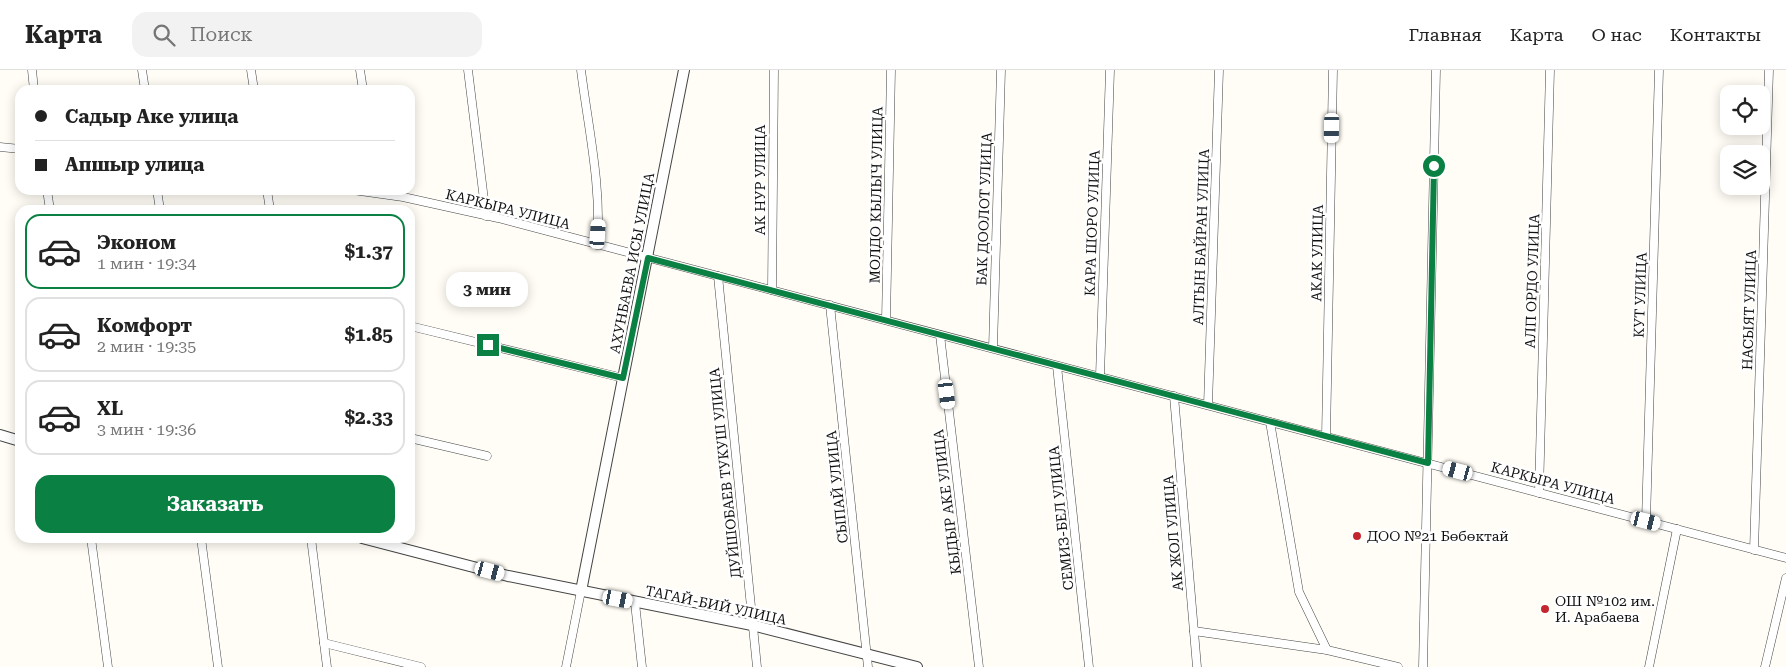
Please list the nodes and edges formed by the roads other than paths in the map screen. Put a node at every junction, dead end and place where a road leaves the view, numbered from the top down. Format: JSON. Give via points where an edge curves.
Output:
{"nodes":[{"id":1,"x":32,"y":70,"type":"edge"},
{"id":2,"x":142,"y":70,"type":"edge"},
{"id":3,"x":251,"y":70,"type":"edge"},
{"id":4,"x":360,"y":70,"type":"edge"},
{"id":5,"x":468,"y":70,"type":"edge"},
{"id":6,"x":581,"y":70,"type":"edge"},
{"id":7,"x":684,"y":70,"type":"edge"},
{"id":8,"x":774,"y":70,"type":"edge"},
{"id":9,"x":891,"y":70,"type":"edge"},
{"id":10,"x":1001,"y":70,"type":"edge"},
{"id":11,"x":1110,"y":70,"type":"edge"},
{"id":12,"x":1218,"y":70,"type":"edge"},
{"id":13,"x":1333,"y":70,"type":"edge"},
{"id":14,"x":1436,"y":70,"type":"edge"},
{"id":15,"x":1550,"y":70,"type":"edge"},
{"id":16,"x":1659,"y":70,"type":"edge"},
{"id":17,"x":1769,"y":70,"type":"edge"},
{"id":18,"x":34,"y":85,"type":"edge"},
{"id":19,"x":144,"y":85,"type":"edge"},
{"id":20,"x":253,"y":85,"type":"edge"},
{"id":21,"x":362,"y":85,"type":"edge"},
{"id":22,"x":0,"y":147,"type":"edge"},
{"id":23,"x":15,"y":148,"type":"edge"},
{"id":24,"x":390,"y":195,"type":"edge"},
{"id":25,"x":486,"y":216,"type":"junction"},
{"id":26,"x":597,"y":245,"type":"junction"},
{"id":27,"x":648,"y":258,"type":"junction"},
{"id":28,"x":718,"y":276,"type":"junction"},
{"id":29,"x":772,"y":290,"type":"junction"},
{"id":30,"x":830,"y":305,"type":"junction"},
{"id":31,"x":886,"y":320,"type":"junction"},
{"id":32,"x":415,"y":327,"type":"edge"},
{"id":33,"x":940,"y":335,"type":"junction"},
{"id":34,"x":993,"y":348,"type":"junction"},
{"id":35,"x":1057,"y":366,"type":"junction"},
{"id":36,"x":1100,"y":376,"type":"junction"},
{"id":37,"x":623,"y":378,"type":"junction"},
{"id":38,"x":1174,"y":396,"type":"junction"},
{"id":39,"x":1208,"y":405,"type":"junction"},
{"id":40,"x":1270,"y":422,"type":"junction"},
{"id":41,"x":0,"y":435,"type":"edge"},
{"id":42,"x":1326,"y":436,"type":"junction"},
{"id":43,"x":415,"y":439,"type":"edge"},
{"id":44,"x":15,"y":440,"type":"edge"},
{"id":45,"x":487,"y":456,"type":"dead end"},
{"id":46,"x":1428,"y":463,"type":"junction"},
{"id":47,"x":1539,"y":493,"type":"junction"},
{"id":48,"x":1646,"y":521,"type":"junction"},
{"id":49,"x":1677,"y":529,"type":"junction"},
{"id":50,"x":92,"y":543,"type":"edge"},
{"id":51,"x":201,"y":543,"type":"edge"},
{"id":52,"x":312,"y":543,"type":"edge"},
{"id":53,"x":381,"y":543,"type":"edge"},
{"id":54,"x":1754,"y":550,"type":"junction"},
{"id":55,"x":1786,"y":558,"type":"edge"},
{"id":56,"x":1786,"y":578,"type":"edge"},
{"id":57,"x":581,"y":591,"type":"junction"},
{"id":58,"x":635,"y":603,"type":"junction"},
{"id":59,"x":752,"y":625,"type":"junction"},
{"id":60,"x":1194,"y":631,"type":"junction"},
{"id":61,"x":324,"y":643,"type":"junction"},
{"id":62,"x":1327,"y":650,"type":"junction"},
{"id":63,"x":866,"y":653,"type":"junction"},
{"id":64,"x":108,"y":667,"type":"edge"},
{"id":65,"x":218,"y":667,"type":"edge"},
{"id":66,"x":327,"y":667,"type":"edge"},
{"id":67,"x":421,"y":667,"type":"edge"},
{"id":68,"x":566,"y":667,"type":"edge"},
{"id":69,"x":642,"y":667,"type":"edge"},
{"id":70,"x":757,"y":667,"type":"edge"},
{"id":71,"x":868,"y":667,"type":"edge"},
{"id":72,"x":917,"y":667,"type":"edge"},
{"id":73,"x":978,"y":667,"type":"edge"},
{"id":74,"x":1089,"y":667,"type":"edge"},
{"id":75,"x":1196,"y":667,"type":"edge"},
{"id":76,"x":1398,"y":667,"type":"edge"},
{"id":77,"x":1423,"y":667,"type":"edge"},
{"id":78,"x":1649,"y":667,"type":"edge"},
{"id":79,"x":1765,"y":667,"type":"edge"}],
"edges":[{"from":1,"to":18,"type":"street"},
{"from":2,"to":19,"type":"street"},
{"from":3,"to":20,"type":"street"},
{"from":4,"to":21,"type":"street"},
{"from":5,"to":25,"type":"street"},
{"from":6,"to":26,"type":"street","via":[[597,194]]},
{"from":7,"to":27,"type":"street","name":"АХУНБАЕВА ИСЫ УЛИЦА"},
{"from":8,"to":29,"type":"street","name":"АК НУР УЛИЦА"},
{"from":9,"to":31,"type":"street","name":"МОЛДО КЫЛЫЧ УЛИЦА"},
{"from":10,"to":34,"type":"street","name":"БАК ДООЛОТ УЛИЦА"},
{"from":11,"to":36,"type":"street","name":"КАРА ШОРО УЛИЦА"},
{"from":12,"to":39,"type":"street","name":"АЛТЫН БАЙРАН УЛИЦА"},
{"from":13,"to":42,"type":"street","name":"АКАК УЛИЦА"},
{"from":14,"to":46,"type":"street"},
{"from":15,"to":47,"type":"street","name":"АЛП ОРДО УЛИЦА"},
{"from":16,"to":48,"type":"street","name":"КУТ УЛИЦА"},
{"from":17,"to":54,"type":"street","name":"НАСЫЯТ УЛИЦА"},
{"from":22,"to":23,"type":"street"},
{"from":24,"to":25,"type":"street","name":"КАРКЫРА УЛИЦА"},
{"from":25,"to":26,"type":"street","name":"КАРКЫРА УЛИЦА"},
{"from":26,"to":27,"type":"street","name":"КАРКЫРА УЛИЦА"},
{"from":27,"to":28,"type":"street","name":"КАРКЫРА УЛИЦА"},
{"from":27,"to":37,"type":"street","name":"АХУНБАЕВА ИСЫ УЛИЦА"},
{"from":28,"to":29,"type":"street","name":"КАРКЫРА УЛИЦА"},
{"from":28,"to":59,"type":"street","name":"ДУЙШОБАЕВ ТУКУШ УЛИЦА"},
{"from":29,"to":30,"type":"street","name":"КАРКЫРА УЛИЦА"},
{"from":30,"to":31,"type":"street","name":"КАРКЫРА УЛИЦА"},
{"from":30,"to":63,"type":"street","name":"СЫПАЙ УЛИЦА"},
{"from":31,"to":33,"type":"street","name":"КАРКЫРА УЛИЦА"},
{"from":32,"to":37,"type":"street"},
{"from":33,"to":34,"type":"street","name":"КАРКЫРА УЛИЦА"},
{"from":33,"to":73,"type":"street","name":"КЫДЫР АКЕ УЛИЦА"},
{"from":34,"to":35,"type":"street","name":"КАРКЫРА УЛИЦА"},
{"from":35,"to":36,"type":"street","name":"КАРКЫРА УЛИЦА"},
{"from":35,"to":74,"type":"street","name":"СЕМИЗ-БЕЛ УЛИЦА"},
{"from":36,"to":38,"type":"street","name":"КАРКЫРА УЛИЦА"},
{"from":37,"to":57,"type":"street","name":"АХУНБАЕВА ИСЫ УЛИЦА"},
{"from":38,"to":39,"type":"street","name":"КАРКЫРА УЛИЦА"},
{"from":38,"to":60,"type":"street","name":"АК ЖОЛ УЛИЦА"},
{"from":39,"to":40,"type":"street","name":"КАРКЫРА УЛИЦА"},
{"from":40,"to":42,"type":"street","name":"КАРКЫРА УЛИЦА"},
{"from":40,"to":62,"type":"street","via":[[1299,592]]},
{"from":41,"to":44,"type":"street"},
{"from":42,"to":46,"type":"street","name":"КАРКЫРА УЛИЦА"},
{"from":43,"to":45,"type":"street"},
{"from":46,"to":47,"type":"street","name":"КАРКЫРА УЛИЦА"},
{"from":46,"to":77,"type":"street"},
{"from":47,"to":48,"type":"street","name":"КАРКЫРА УЛИЦА"},
{"from":48,"to":49,"type":"street","name":"КАРКЫРА УЛИЦА"},
{"from":49,"to":54,"type":"street","name":"КАРКЫРА УЛИЦА"},
{"from":49,"to":78,"type":"street"},
{"from":50,"to":64,"type":"street"},
{"from":51,"to":65,"type":"street"},
{"from":52,"to":61,"type":"street"},
{"from":53,"to":57,"type":"street","name":"ТАГАЙ-БИЙ УЛИЦА"},
{"from":54,"to":55,"type":"street","name":"КАРКЫРА УЛИЦА"},
{"from":56,"to":79,"type":"street"},
{"from":57,"to":58,"type":"street","name":"ТАГАЙ-БИЙ УЛИЦА"},
{"from":57,"to":68,"type":"street","name":"АХУНБАЕВА ИСЫ УЛИЦА"},
{"from":58,"to":59,"type":"street","name":"ТАГАЙ-БИЙ УЛИЦА"},
{"from":58,"to":69,"type":"street"},
{"from":59,"to":63,"type":"street","name":"ТАГАЙ-БИЙ УЛИЦА"},
{"from":59,"to":70,"type":"street","name":"ДУЙШОБАЕВ ТУКУШ УЛИЦА"},
{"from":60,"to":62,"type":"street"},
{"from":60,"to":75,"type":"street","name":"АК ЖОЛ УЛИЦА"},
{"from":61,"to":66,"type":"street"},
{"from":61,"to":67,"type":"street"},
{"from":62,"to":76,"type":"street"},
{"from":63,"to":71,"type":"street","name":"СЫПАЙ УЛИЦА"},
{"from":63,"to":72,"type":"street","name":"ТАГАЙ-БИЙ УЛИЦА"}]}
